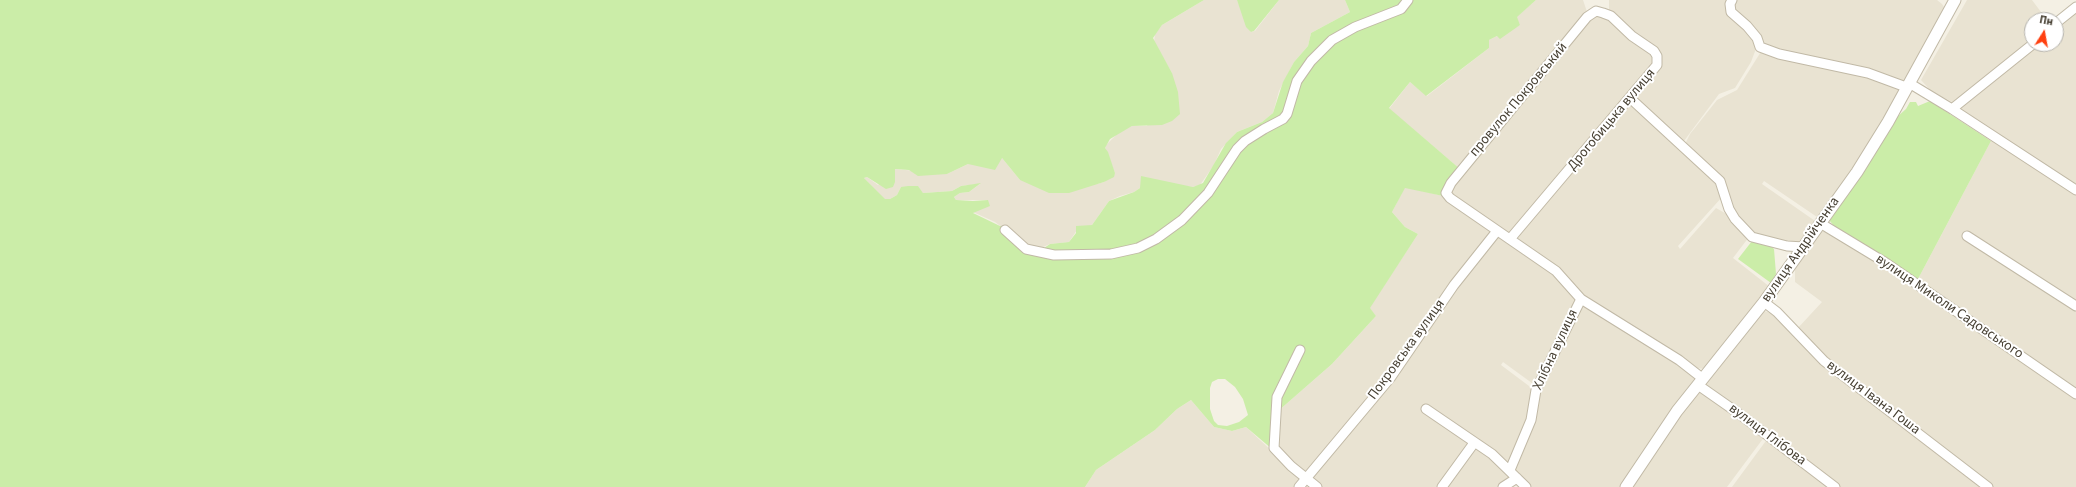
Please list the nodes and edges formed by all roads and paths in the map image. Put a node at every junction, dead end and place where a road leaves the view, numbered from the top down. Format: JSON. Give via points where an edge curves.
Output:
{"nodes":[{"id":1,"x":1408,"y":0,"type":"edge"},
{"id":2,"x":1732,"y":0,"type":"edge"},
{"id":3,"x":1955,"y":0,"type":"edge"},
{"id":4,"x":2076,"y":7,"type":"edge"},
{"id":5,"x":1596,"y":11,"type":"joint"},
{"id":6,"x":2064,"y":17,"type":"edge"},
{"id":7,"x":2024,"y":51,"type":"edge"},
{"id":8,"x":1907,"y":85,"type":"junction"},
{"id":9,"x":1630,"y":98,"type":"junction"},
{"id":10,"x":1952,"y":109,"type":"junction"},
{"id":11,"x":2076,"y":190,"type":"edge"},
{"id":12,"x":1820,"y":223,"type":"junction"},
{"id":13,"x":1005,"y":230,"type":"dead end"},
{"id":14,"x":1497,"y":231,"type":"junction"},
{"id":15,"x":1967,"y":236,"type":"dead end"},
{"id":16,"x":1510,"y":239,"type":"junction"},
{"id":17,"x":1804,"y":247,"type":"junction"},
{"id":18,"x":1581,"y":298,"type":"junction"},
{"id":19,"x":1764,"y":302,"type":"junction"},
{"id":20,"x":2076,"y":306,"type":"edge"},
{"id":21,"x":1300,"y":350,"type":"dead end"},
{"id":22,"x":1700,"y":381,"type":"junction"},
{"id":23,"x":2076,"y":394,"type":"edge"},
{"id":24,"x":1426,"y":409,"type":"dead end"},
{"id":25,"x":1474,"y":443,"type":"junction"},
{"id":26,"x":1510,"y":470,"type":"junction"},
{"id":27,"x":1517,"y":478,"type":"junction"},
{"id":28,"x":1306,"y":480,"type":"junction"},
{"id":29,"x":1299,"y":487,"type":"edge"},
{"id":30,"x":1317,"y":487,"type":"edge"},
{"id":31,"x":1442,"y":487,"type":"edge"},
{"id":32,"x":1503,"y":487,"type":"edge"},
{"id":33,"x":1526,"y":487,"type":"edge"},
{"id":34,"x":1626,"y":487,"type":"edge"},
{"id":35,"x":1835,"y":487,"type":"edge"},
{"id":36,"x":1988,"y":487,"type":"edge"}],
"edges":[{"from":1,"to":13,"type":"street","via":[[1401,9],[1355,27],[1332,40],[1311,61],[1297,81],[1283,120],[1245,141],[1208,193],[1179,223],[1156,239],[1138,248],[1112,254],[1054,255],[1026,249]]},
{"from":2,"to":8,"type":"street","via":[[1731,12],[1748,26],[1760,47],[1779,54],[1868,73]]},
{"from":3,"to":8,"type":"street","name":"вулиця Андрійченка"},
{"from":4,"to":6,"type":"street"},
{"from":5,"to":9,"type":"street","name":"Дрогобицька вулиця","via":[[1611,16],[1657,56],[1657,65]]},
{"from":5,"to":14,"type":"street","name":"провулок Покровський","via":[[1587,17],[1451,183],[1446,193]]},
{"from":7,"to":10,"type":"street"},
{"from":8,"to":10,"type":"street"},
{"from":8,"to":12,"type":"street","name":"вулиця Андрійченка","via":[[1857,172]]},
{"from":9,"to":16,"type":"street","name":"Дрогобицька вулиця"},
{"from":9,"to":17,"type":"street","via":[[1720,181],[1732,214],[1752,237],[1787,246]]},
{"from":10,"to":11,"type":"street"},
{"from":12,"to":17,"type":"street","name":"вулиця Андрійченка"},
{"from":12,"to":23,"type":"street","name":"вулиця Миколи Садовського","via":[[1886,263]]},
{"from":14,"to":16,"type":"street"},
{"from":14,"to":28,"type":"street","name":"Покровська вулиця","via":[[1454,285],[1391,377]]},
{"from":15,"to":20,"type":"street"},
{"from":16,"to":18,"type":"street","via":[[1556,271]]},
{"from":17,"to":19,"type":"street","name":"вулиця Андрійченка"},
{"from":18,"to":22,"type":"street","via":[[1679,360]]},
{"from":18,"to":26,"type":"street","name":"Хлібна вулиця","via":[[1536,390],[1531,420]]},
{"from":19,"to":22,"type":"street","name":"вулиця Андрійченка"},
{"from":19,"to":36,"type":"street","name":"вулиця Івана Гоша","via":[[1824,361]]},
{"from":21,"to":28,"type":"street","via":[[1277,397],[1274,448]]},
{"from":22,"to":34,"type":"street","name":"вулиця Андрійченка"},
{"from":22,"to":35,"type":"street","name":"вулиця Глібова"},
{"from":24,"to":25,"type":"street"},
{"from":25,"to":26,"type":"street"},
{"from":25,"to":31,"type":"street"},
{"from":26,"to":27,"type":"street"},
{"from":27,"to":32,"type":"street"},
{"from":27,"to":33,"type":"street"},
{"from":28,"to":29,"type":"street","name":"Покровська вулиця"},
{"from":28,"to":30,"type":"street"}]}
